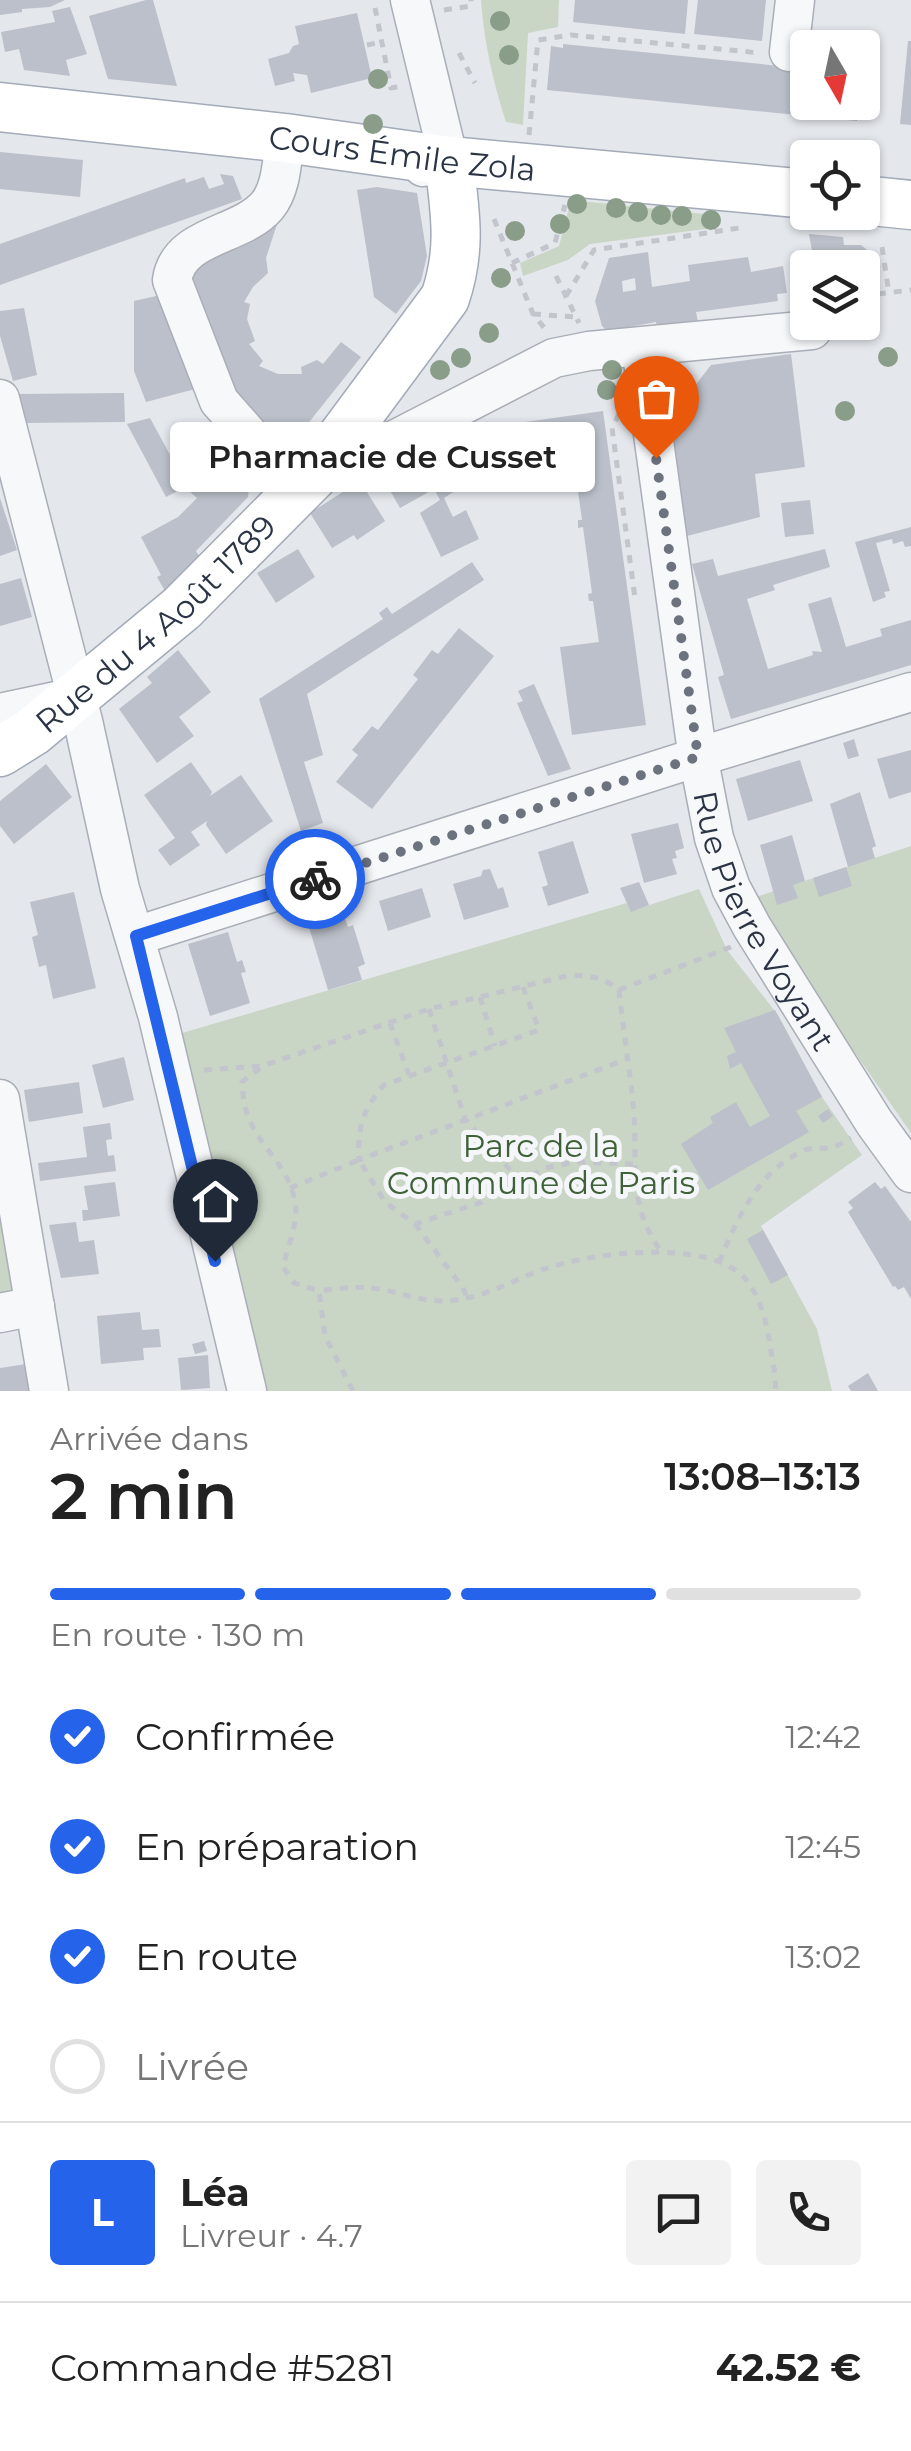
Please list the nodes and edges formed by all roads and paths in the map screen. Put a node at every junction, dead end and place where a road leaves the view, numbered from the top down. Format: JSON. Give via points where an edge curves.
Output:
{"nodes":[{"id":1,"x":471,"y":0,"type":"edge"},
{"id":2,"x":795,"y":0,"type":"edge"},
{"id":3,"x":407,"y":6,"type":"edge"},
{"id":4,"x":381,"y":42,"type":"junction"},
{"id":5,"x":367,"y":45,"type":"dead end"},
{"id":6,"x":460,"y":52,"type":"dead end"},
{"id":7,"x":789,"y":52,"type":"joint"},
{"id":8,"x":475,"y":83,"type":"dead end"},
{"id":9,"x":391,"y":88,"type":"dead end"},
{"id":10,"x":0,"y":107,"type":"edge"},
{"id":11,"x":0,"y":127,"type":"edge"},
{"id":12,"x":530,"y":135,"type":"dead end"},
{"id":13,"x":283,"y":147,"type":"junction"},
{"id":14,"x":450,"y":160,"type":"junction"},
{"id":15,"x":790,"y":192,"type":"edge"},
{"id":16,"x":567,"y":195,"type":"dead end"},
{"id":17,"x":880,"y":201,"type":"edge"},
{"id":18,"x":911,"y":204,"type":"edge"},
{"id":19,"x":492,"y":214,"type":"dead end"},
{"id":20,"x":759,"y":224,"type":"dead end"},
{"id":21,"x":882,"y":247,"type":"dead end"},
{"id":22,"x":512,"y":263,"type":"junction"},
{"id":23,"x":556,"y":276,"type":"dead end"},
{"id":24,"x":911,"y":290,"type":"edge"},
{"id":25,"x":889,"y":293,"type":"junction"},
{"id":26,"x":880,"y":294,"type":"edge"},
{"id":27,"x":566,"y":296,"type":"junction"},
{"id":28,"x":533,"y":314,"type":"junction"},
{"id":29,"x":576,"y":317,"type":"junction"},
{"id":30,"x":582,"y":328,"type":"dead end"},
{"id":31,"x":546,"y":330,"type":"dead end"},
{"id":32,"x":790,"y":332,"type":"edge"},
{"id":33,"x":641,"y":347,"type":"junction"},
{"id":34,"x":0,"y":398,"type":"edge"},
{"id":35,"x":612,"y":428,"type":"dead end"},
{"id":36,"x":263,"y":451,"type":"dead end"},
{"id":37,"x":313,"y":476,"type":"junction"},
{"id":38,"x":629,"y":487,"type":"dead end"},
{"id":39,"x":620,"y":488,"type":"junction"},
{"id":40,"x":635,"y":598,"type":"dead end"},
{"id":41,"x":911,"y":692,"type":"edge"},
{"id":42,"x":77,"y":696,"type":"junction"},
{"id":43,"x":0,"y":713,"type":"edge"},
{"id":44,"x":0,"y":752,"type":"edge"},
{"id":45,"x":698,"y":757,"type":"junction"},
{"id":46,"x":136,"y":936,"type":"junction"},
{"id":47,"x":728,"y":950,"type":"dead end"},
{"id":48,"x":523,"y":987,"type":"junction"},
{"id":49,"x":619,"y":990,"type":"junction"},
{"id":50,"x":480,"y":997,"type":"junction"},
{"id":51,"x":429,"y":1009,"type":"junction"},
{"id":52,"x":390,"y":1023,"type":"junction"},
{"id":53,"x":495,"y":1046,"type":"junction"},
{"id":54,"x":628,"y":1058,"type":"junction"},
{"id":55,"x":446,"y":1064,"type":"junction"},
{"id":56,"x":262,"y":1066,"type":"junction"},
{"id":57,"x":191,"y":1071,"type":"dead end"},
{"id":58,"x":409,"y":1075,"type":"junction"},
{"id":59,"x":0,"y":1099,"type":"edge"},
{"id":60,"x":465,"y":1120,"type":"junction"},
{"id":61,"x":874,"y":1122,"type":"junction"},
{"id":62,"x":359,"y":1160,"type":"junction"},
{"id":63,"x":633,"y":1164,"type":"junction"},
{"id":64,"x":911,"y":1173,"type":"edge"},
{"id":65,"x":518,"y":1180,"type":"junction"},
{"id":66,"x":290,"y":1188,"type":"junction"},
{"id":67,"x":415,"y":1224,"type":"junction"},
{"id":68,"x":660,"y":1251,"type":"junction"},
{"id":69,"x":719,"y":1262,"type":"junction"},
{"id":70,"x":319,"y":1291,"type":"junction"},
{"id":71,"x":467,"y":1298,"type":"junction"},
{"id":72,"x":17,"y":1310,"type":"edge"},
{"id":73,"x":49,"y":1391,"type":"edge"},
{"id":74,"x":247,"y":1391,"type":"edge"},
{"id":75,"x":353,"y":1391,"type":"edge"},
{"id":76,"x":775,"y":1391,"type":"edge"}],
"edges":[{"from":1,"to":3,"type":"path","via":[[471,6]]},
{"from":2,"to":7,"type":"street"},
{"from":3,"to":4,"type":"path"},
{"from":3,"to":14,"type":"street"},
{"from":4,"to":5,"type":"path"},
{"from":4,"to":9,"type":"path"},
{"from":6,"to":8,"type":"path"},
{"from":7,"to":12,"type":"path","via":[[572,35],[538,40]]},
{"from":10,"to":13,"type":"main road","name":"Cours Émile Zola"},
{"from":11,"to":13,"type":"street"},
{"from":13,"to":14,"type":"main road","name":"Cours Émile Zola"},
{"from":13,"to":36,"type":"street","via":[[268,205],[188,250],[172,280],[219,402]]},
{"from":14,"to":15,"type":"main road","name":"Cours Émile Zola"},
{"from":14,"to":37,"type":"main road","via":[[457,233],[445,298]]},
{"from":16,"to":22,"type":"path","via":[[556,243]]},
{"from":17,"to":18,"type":"main road"},
{"from":19,"to":22,"type":"path"},
{"from":20,"to":27,"type":"path","via":[[594,250]]},
{"from":21,"to":25,"type":"path"},
{"from":22,"to":28,"type":"path"},
{"from":23,"to":27,"type":"path"},
{"from":24,"to":25,"type":"path"},
{"from":25,"to":26,"type":"path"},
{"from":27,"to":29,"type":"path"},
{"from":28,"to":29,"type":"path"},
{"from":28,"to":31,"type":"path"},
{"from":29,"to":30,"type":"path"},
{"from":32,"to":33,"type":"street","name":"Rue du 4 Août 1789"},
{"from":33,"to":37,"type":"street","name":"Rue du 4 Août 1789","via":[[554,358]]},
{"from":33,"to":45,"type":"street","name":"Rue Pierre Voyant"},
{"from":34,"to":42,"type":"street"},
{"from":35,"to":39,"type":"path"},
{"from":37,"to":42,"type":"main road","name":"Rue du 4 Août 1789","via":[[182,608]]},
{"from":38,"to":39,"type":"path"},
{"from":39,"to":40,"type":"path"},
{"from":41,"to":45,"type":"street"},
{"from":42,"to":43,"type":"street"},
{"from":42,"to":44,"type":"main road","name":"Rue du 4 Août 1789"},
{"from":42,"to":46,"type":"street"},
{"from":45,"to":46,"type":"street"},
{"from":45,"to":61,"type":"street","name":"Rue Pierre Voyant","via":[[731,888]]},
{"from":46,"to":74,"type":"street"},
{"from":47,"to":49,"type":"path"},
{"from":48,"to":49,"type":"path","via":[[571,975],[593,976]]},
{"from":48,"to":50,"type":"path"},
{"from":48,"to":53,"type":"path","via":[[539,1030]]},
{"from":49,"to":54,"type":"path"},
{"from":50,"to":51,"type":"path"},
{"from":50,"to":53,"type":"path"},
{"from":51,"to":52,"type":"path"},
{"from":51,"to":55,"type":"path"},
{"from":52,"to":56,"type":"path"},
{"from":52,"to":58,"type":"path"},
{"from":53,"to":55,"type":"path"},
{"from":54,"to":60,"type":"path"},
{"from":54,"to":63,"type":"path"},
{"from":55,"to":58,"type":"path"},
{"from":55,"to":60,"type":"path"},
{"from":56,"to":57,"type":"path"},
{"from":56,"to":66,"type":"path","via":[[242,1082],[244,1103]]},
{"from":58,"to":62,"type":"path","via":[[384,1085],[366,1105],[357,1134]]},
{"from":59,"to":72,"type":"street"},
{"from":60,"to":62,"type":"path"},
{"from":60,"to":65,"type":"path"},
{"from":61,"to":64,"type":"street","name":"Rue Pierre Voyant"},
{"from":61,"to":69,"type":"path","via":[[831,1148],[789,1158],[761,1181]]},
{"from":62,"to":66,"type":"path"},
{"from":62,"to":67,"type":"path","via":[[384,1202]]},
{"from":63,"to":65,"type":"path","via":[[575,1162]]},
{"from":63,"to":68,"type":"path","via":[[637,1201]]},
{"from":65,"to":67,"type":"path","via":[[482,1202]]},
{"from":66,"to":70,"type":"path","via":[[296,1215],[283,1267],[294,1283]]},
{"from":67,"to":71,"type":"path"},
{"from":68,"to":69,"type":"path"},
{"from":68,"to":71,"type":"path","via":[[558,1265]]},
{"from":69,"to":76,"type":"path","via":[[746,1278],[757,1300]]},
{"from":70,"to":71,"type":"path","via":[[349,1286],[435,1302]]},
{"from":70,"to":75,"type":"path","via":[[325,1336]]},
{"from":72,"to":73,"type":"street"}]}
